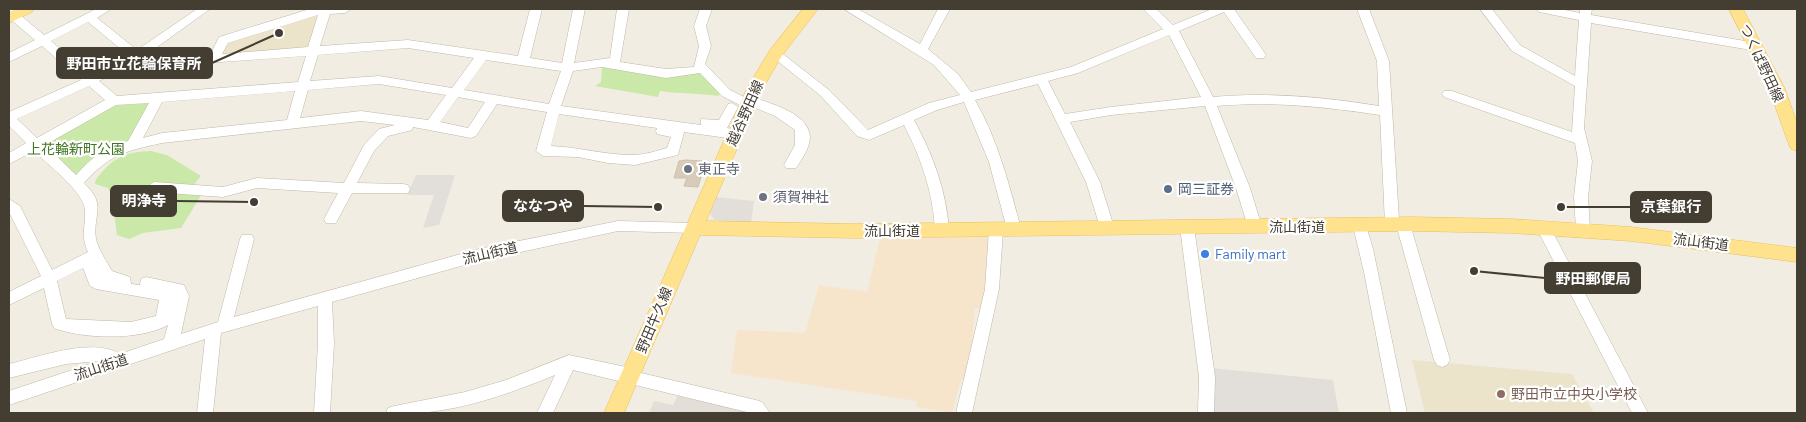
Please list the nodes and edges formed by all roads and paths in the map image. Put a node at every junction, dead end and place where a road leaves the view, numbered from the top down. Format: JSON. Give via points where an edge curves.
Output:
{"nodes":[{"id":1,"x":27,"y":9,"type":"edge"},
{"id":2,"x":105,"y":9,"type":"edge"},
{"id":3,"x":204,"y":9,"type":"edge"},
{"id":4,"x":346,"y":9,"type":"edge"},
{"id":5,"x":536,"y":9,"type":"edge"},
{"id":6,"x":580,"y":9,"type":"edge"},
{"id":7,"x":624,"y":9,"type":"edge"},
{"id":8,"x":706,"y":9,"type":"edge"},
{"id":9,"x":811,"y":9,"type":"edge"},
{"id":10,"x":850,"y":9,"type":"edge"},
{"id":11,"x":944,"y":9,"type":"edge"},
{"id":12,"x":1149,"y":9,"type":"edge"},
{"id":13,"x":1228,"y":9,"type":"edge"},
{"id":14,"x":1362,"y":9,"type":"edge"},
{"id":15,"x":1486,"y":9,"type":"edge"},
{"id":16,"x":1543,"y":9,"type":"edge"},
{"id":17,"x":1736,"y":9,"type":"edge"},
{"id":18,"x":1218,"y":10,"type":"edge"},
{"id":19,"x":325,"y":11,"type":"junction"},
{"id":20,"x":1586,"y":14,"type":"edge"},
{"id":21,"x":10,"y":15,"type":"edge"},
{"id":22,"x":89,"y":17,"type":"junction"},
{"id":23,"x":1173,"y":31,"type":"junction"},
{"id":24,"x":42,"y":41,"type":"junction"},
{"id":25,"x":1757,"y":47,"type":"junction"},
{"id":26,"x":922,"y":50,"type":"junction"},
{"id":27,"x":314,"y":51,"type":"junction"},
{"id":28,"x":775,"y":54,"type":"junction"},
{"id":29,"x":483,"y":55,"type":"junction"},
{"id":30,"x":1260,"y":55,"type":"dead end"},
{"id":31,"x":137,"y":56,"type":"junction"},
{"id":32,"x":9,"y":58,"type":"edge"},
{"id":33,"x":214,"y":58,"type":"junction"},
{"id":34,"x":523,"y":61,"type":"junction"},
{"id":35,"x":602,"y":63,"type":"junction"},
{"id":36,"x":568,"y":67,"type":"junction"},
{"id":37,"x":701,"y":69,"type":"junction"},
{"id":38,"x":1041,"y":78,"type":"junction"},
{"id":39,"x":89,"y":81,"type":"junction"},
{"id":40,"x":1580,"y":84,"type":"junction"},
{"id":41,"x":303,"y":86,"type":"junction"},
{"id":42,"x":455,"y":92,"type":"junction"},
{"id":43,"x":1448,"y":94,"type":"dead end"},
{"id":44,"x":158,"y":98,"type":"junction"},
{"id":45,"x":970,"y":98,"type":"junction"},
{"id":46,"x":494,"y":99,"type":"junction"},
{"id":47,"x":114,"y":101,"type":"junction"},
{"id":48,"x":749,"y":102,"type":"junction"},
{"id":49,"x":1209,"y":102,"type":"junction"},
{"id":50,"x":732,"y":107,"type":"dead end"},
{"id":51,"x":554,"y":108,"type":"junction"},
{"id":52,"x":1386,"y":111,"type":"junction"},
{"id":53,"x":906,"y":117,"type":"junction"},
{"id":54,"x":9,"y":118,"type":"edge"},
{"id":55,"x":1063,"y":119,"type":"junction"},
{"id":56,"x":292,"y":123,"type":"junction"},
{"id":57,"x":428,"y":124,"type":"junction"},
{"id":58,"x":735,"y":134,"type":"junction"},
{"id":59,"x":1581,"y":140,"type":"junction"},
{"id":60,"x":134,"y":144,"type":"junction"},
{"id":61,"x":35,"y":145,"type":"junction"},
{"id":62,"x":1797,"y":145,"type":"edge"},
{"id":63,"x":9,"y":159,"type":"edge"},
{"id":64,"x":791,"y":165,"type":"dead end"},
{"id":65,"x":76,"y":183,"type":"junction"},
{"id":66,"x":154,"y":187,"type":"dead end"},
{"id":67,"x":347,"y":187,"type":"junction"},
{"id":68,"x":402,"y":189,"type":"dead end"},
{"id":69,"x":9,"y":204,"type":"edge"},
{"id":70,"x":331,"y":220,"type":"dead end"},
{"id":71,"x":1398,"y":224,"type":"junction"},
{"id":72,"x":1360,"y":226,"type":"junction"},
{"id":73,"x":1107,"y":227,"type":"junction"},
{"id":74,"x":1186,"y":227,"type":"junction"},
{"id":75,"x":1255,"y":227,"type":"junction"},
{"id":76,"x":1543,"y":227,"type":"junction"},
{"id":77,"x":694,"y":228,"type":"junction"},
{"id":78,"x":1014,"y":229,"type":"junction"},
{"id":79,"x":1583,"y":229,"type":"junction"},
{"id":80,"x":942,"y":230,"type":"junction"},
{"id":81,"x":996,"y":230,"type":"junction"},
{"id":82,"x":247,"y":239,"type":"dead end"},
{"id":83,"x":1797,"y":255,"type":"edge"},
{"id":84,"x":91,"y":256,"type":"junction"},
{"id":85,"x":49,"y":278,"type":"junction"},
{"id":86,"x":325,"y":298,"type":"junction"},
{"id":87,"x":9,"y":299,"type":"edge"},
{"id":88,"x":219,"y":328,"type":"junction"},
{"id":89,"x":171,"y":343,"type":"junction"},
{"id":90,"x":1442,"y":360,"type":"dead end"},
{"id":91,"x":118,"y":361,"type":"junction"},
{"id":92,"x":569,"y":362,"type":"junction"},
{"id":93,"x":9,"y":371,"type":"edge"},
{"id":94,"x":630,"y":376,"type":"junction"},
{"id":95,"x":9,"y":398,"type":"edge"},
{"id":96,"x":205,"y":413,"type":"edge"},
{"id":97,"x":322,"y":413,"type":"edge"},
{"id":98,"x":394,"y":413,"type":"edge"},
{"id":99,"x":545,"y":413,"type":"edge"},
{"id":100,"x":614,"y":413,"type":"edge"},
{"id":101,"x":762,"y":413,"type":"edge"},
{"id":102,"x":964,"y":413,"type":"edge"},
{"id":103,"x":1206,"y":413,"type":"edge"},
{"id":104,"x":1398,"y":413,"type":"edge"},
{"id":105,"x":1640,"y":413,"type":"edge"}],
"edges":[{"from":1,"to":21,"type":"main road"},
{"from":2,"to":22,"type":"street"},
{"from":3,"to":31,"type":"street"},
{"from":4,"to":19,"type":"street"},
{"from":5,"to":34,"type":"street"},
{"from":6,"to":36,"type":"street"},
{"from":7,"to":35,"type":"street","via":[[615,61]]},
{"from":8,"to":37,"type":"street","via":[[700,26],[705,44],[699,61]]},
{"from":9,"to":28,"type":"main road","name":"越谷野田線"},
{"from":10,"to":26,"type":"street"},
{"from":11,"to":26,"type":"street"},
{"from":12,"to":23,"type":"street"},
{"from":13,"to":30,"type":"street"},
{"from":14,"to":52,"type":"street","via":[[1383,61]]},
{"from":15,"to":40,"type":"street","via":[[1516,48]]},
{"from":16,"to":20,"type":"street"},
{"from":17,"to":25,"type":"main road","name":"つくば野田線"},
{"from":18,"to":23,"type":"street"},
{"from":19,"to":27,"type":"street"},
{"from":19,"to":33,"type":"street","via":[[261,26],[222,40]]},
{"from":20,"to":25,"type":"street"},
{"from":20,"to":40,"type":"street"},
{"from":21,"to":24,"type":"street"},
{"from":22,"to":24,"type":"street"},
{"from":22,"to":31,"type":"street"},
{"from":23,"to":38,"type":"street","via":[[1074,70]]},
{"from":23,"to":49,"type":"street"},
{"from":24,"to":32,"type":"street"},
{"from":24,"to":39,"type":"street"},
{"from":25,"to":62,"type":"main road","name":"つくば野田線","via":[[1777,89]]},
{"from":26,"to":45,"type":"street","via":[[954,76]]},
{"from":27,"to":29,"type":"street","via":[[408,44]]},
{"from":27,"to":33,"type":"street"},
{"from":27,"to":41,"type":"street"},
{"from":28,"to":48,"type":"main road","name":"越谷野田線"},
{"from":28,"to":53,"type":"street","via":[[825,93],[862,133],[869,135]]},
{"from":29,"to":34,"type":"street"},
{"from":29,"to":42,"type":"street"},
{"from":31,"to":33,"type":"street","via":[[165,62]]},
{"from":31,"to":39,"type":"street"},
{"from":34,"to":36,"type":"street"},
{"from":35,"to":36,"type":"street"},
{"from":35,"to":37,"type":"street","via":[[669,74]]},
{"from":36,"to":51,"type":"street"},
{"from":37,"to":48,"type":"street","via":[[726,93]]},
{"from":38,"to":45,"type":"street"},
{"from":38,"to":55,"type":"street"},
{"from":39,"to":47,"type":"street"},
{"from":39,"to":54,"type":"street"},
{"from":40,"to":59,"type":"street","via":[[1578,128]]},
{"from":41,"to":42,"type":"street","via":[[379,80]]},
{"from":41,"to":44,"type":"street"},
{"from":41,"to":56,"type":"street"},
{"from":42,"to":46,"type":"street"},
{"from":42,"to":57,"type":"street"},
{"from":43,"to":59,"type":"street"},
{"from":44,"to":47,"type":"street"},
{"from":44,"to":60,"type":"street"},
{"from":45,"to":53,"type":"street","via":[[932,106]]},
{"from":45,"to":78,"type":"street"},
{"from":46,"to":51,"type":"street"},
{"from":46,"to":57,"type":"street","via":[[471,132]]},
{"from":47,"to":61,"type":"street"},
{"from":48,"to":58,"type":"main road","name":"越谷野田線"},
{"from":48,"to":64,"type":"street","via":[[793,121],[800,128],[803,133],[801,149]]},
{"from":49,"to":52,"type":"street","via":[[1231,99],[1303,100]]},
{"from":49,"to":55,"type":"street"},
{"from":49,"to":75,"type":"street"},
{"from":50,"to":51,"type":"street","via":[[723,125]]},
{"from":51,"to":51,"type":"street","via":[[543,151],[578,152],[608,158],[650,158],[673,152],[678,133]]},
{"from":51,"to":58,"type":"street"},
{"from":52,"to":71,"type":"street"},
{"from":53,"to":80,"type":"street","via":[[923,148],[941,210]]},
{"from":54,"to":61,"type":"street"},
{"from":55,"to":73,"type":"street","via":[[1093,182]]},
{"from":56,"to":57,"type":"street","via":[[361,116]]},
{"from":56,"to":60,"type":"street"},
{"from":57,"to":67,"type":"street","via":[[384,132],[369,148]]},
{"from":58,"to":77,"type":"main road","name":"越谷野田線"},
{"from":59,"to":79,"type":"street","via":[[1585,161],[1581,197]]},
{"from":60,"to":65,"type":"street","via":[[95,162]]},
{"from":61,"to":63,"type":"street"},
{"from":61,"to":65,"type":"street"},
{"from":65,"to":84,"type":"street","via":[[92,208]]},
{"from":66,"to":67,"type":"street","via":[[223,192],[257,183]]},
{"from":67,"to":68,"type":"street"},
{"from":67,"to":70,"type":"street"},
{"from":69,"to":85,"type":"street"},
{"from":71,"to":72,"type":"main road","name":"流山街道"},
{"from":71,"to":76,"type":"main road","name":"流山街道"},
{"from":71,"to":90,"type":"street"},
{"from":72,"to":75,"type":"main road","name":"流山街道"},
{"from":72,"to":104,"type":"street","via":[[1371,265]]},
{"from":73,"to":74,"type":"main road","name":"流山街道"},
{"from":73,"to":78,"type":"main road","name":"流山街道"},
{"from":74,"to":75,"type":"main road","name":"流山街道"},
{"from":74,"to":103,"type":"street","via":[[1207,377]]},
{"from":76,"to":79,"type":"main road","name":"流山街道"},
{"from":76,"to":105,"type":"street"},
{"from":77,"to":80,"type":"main road","name":"流山街道"},
{"from":77,"to":86,"type":"street","name":"流山街道","via":[[636,225],[593,230],[479,255]]},
{"from":77,"to":94,"type":"main road","name":"野田牛久線"},
{"from":78,"to":81,"type":"main road","name":"流山街道"},
{"from":79,"to":83,"type":"main road","name":"流山街道"},
{"from":80,"to":81,"type":"main road","name":"流山街道"},
{"from":81,"to":102,"type":"street","via":[[992,289]]},
{"from":82,"to":88,"type":"street"},
{"from":84,"to":85,"type":"street"},
{"from":84,"to":85,"type":"street","via":[[95,282],[166,295],[163,320],[151,326],[119,328],[60,324]]},
{"from":84,"to":89,"type":"street","via":[[111,279],[179,289],[181,309]]},
{"from":85,"to":87,"type":"street"},
{"from":86,"to":88,"type":"street","name":"流山街道"},
{"from":86,"to":97,"type":"street"},
{"from":88,"to":89,"type":"street","name":"流山街道"},
{"from":88,"to":96,"type":"street"},
{"from":89,"to":91,"type":"street","name":"流山街道"},
{"from":91,"to":93,"type":"street","via":[[110,355],[68,357]]},
{"from":91,"to":95,"type":"street","name":"流山街道"},
{"from":92,"to":94,"type":"street"},
{"from":92,"to":98,"type":"street","via":[[508,387]]},
{"from":92,"to":99,"type":"street"},
{"from":94,"to":100,"type":"main road","name":"野田牛久線"},
{"from":94,"to":101,"type":"street","via":[[742,403],[756,407]]}]}
